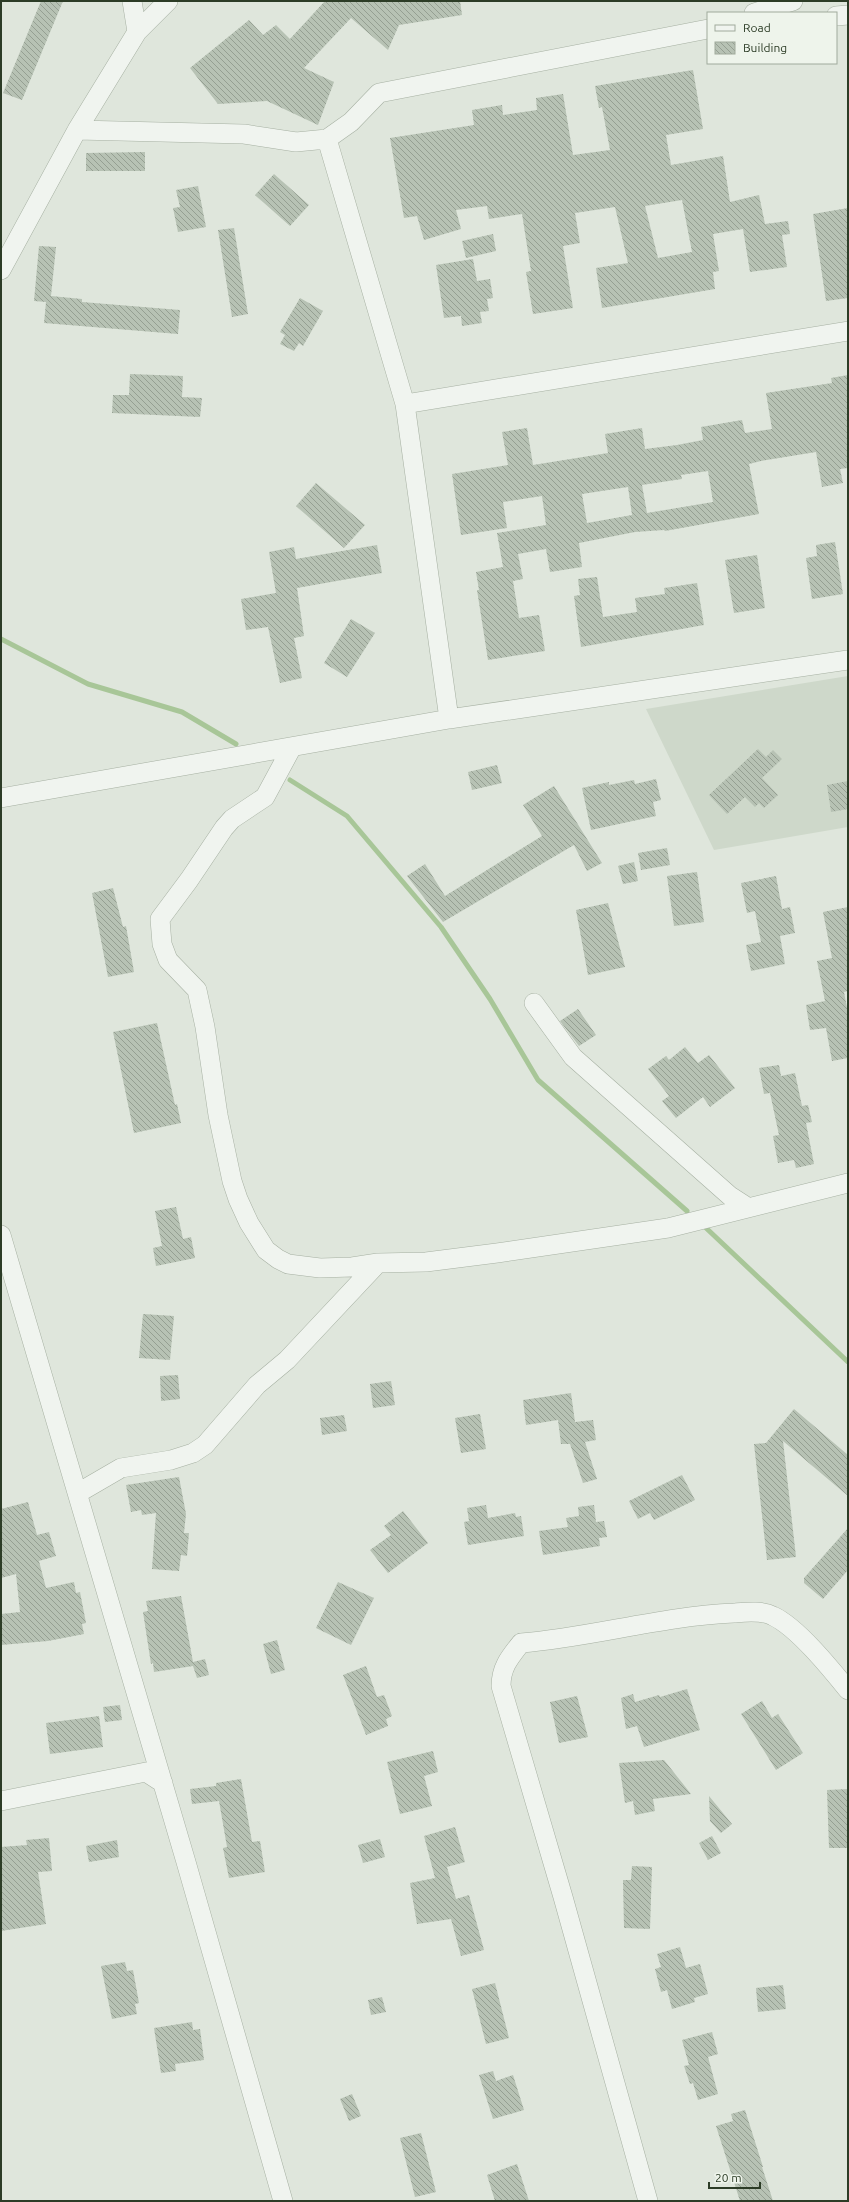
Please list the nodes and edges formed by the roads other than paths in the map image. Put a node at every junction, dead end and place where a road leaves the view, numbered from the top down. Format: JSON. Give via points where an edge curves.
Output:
{"nodes":[{"id":1,"x":132,"y":1,"type":"edge"},
{"id":2,"x":168,"y":1,"type":"edge"},
{"id":3,"x":793,"y":1,"type":"edge"},
{"id":4,"x":757,"y":12,"type":"edge"},
{"id":5,"x":848,"y":15,"type":"edge"},
{"id":6,"x":837,"y":16,"type":"edge"},
{"id":7,"x":707,"y":29,"type":"edge"},
{"id":8,"x":137,"y":32,"type":"junction"},
{"id":9,"x":77,"y":130,"type":"junction"},
{"id":10,"x":327,"y":139,"type":"junction"},
{"id":11,"x":1,"y":270,"type":"edge"},
{"id":12,"x":848,"y":331,"type":"edge"},
{"id":13,"x":405,"y":404,"type":"junction"},
{"id":14,"x":848,"y":660,"type":"edge"},
{"id":15,"x":449,"y":719,"type":"junction"},
{"id":16,"x":292,"y":746,"type":"junction"},
{"id":17,"x":1,"y":798,"type":"edge"},
{"id":18,"x":534,"y":1003,"type":"dead end"},
{"id":19,"x":848,"y":1182,"type":"edge"},
{"id":20,"x":747,"y":1207,"type":"junction"},
{"id":21,"x":1,"y":1235,"type":"edge"},
{"id":22,"x":378,"y":1264,"type":"junction"},
{"id":23,"x":78,"y":1493,"type":"junction"},
{"id":24,"x":848,"y":1690,"type":"edge"},
{"id":25,"x":163,"y":1783,"type":"junction"},
{"id":26,"x":1,"y":1801,"type":"edge"},
{"id":27,"x":283,"y":2201,"type":"edge"},
{"id":28,"x":648,"y":2201,"type":"edge"}],
"edges":[{"from":1,"to":8,"type":"street"},
{"from":2,"to":8,"type":"street"},
{"from":3,"to":4,"type":"street"},
{"from":5,"to":6,"type":"street"},
{"from":7,"to":10,"type":"street","via":[[379,93],[351,122]]},
{"from":8,"to":9,"type":"street"},
{"from":9,"to":10,"type":"street","via":[[244,134],[296,142]]},
{"from":9,"to":11,"type":"street"},
{"from":10,"to":13,"type":"street"},
{"from":12,"to":13,"type":"street"},
{"from":13,"to":15,"type":"street"},
{"from":14,"to":15,"type":"street"},
{"from":15,"to":16,"type":"street"},
{"from":16,"to":17,"type":"street"},
{"from":16,"to":22,"type":"street","via":[[265,797],[232,819],[224,828],[160,919],[162,944],[168,960],[197,990],[232,1181],[249,1223],[266,1250],[288,1264],[320,1268]]},
{"from":18,"to":20,"type":"street","via":[[573,1057],[730,1196]]},
{"from":19,"to":20,"type":"street"},
{"from":20,"to":22,"type":"street","via":[[708,1219],[660,1229],[426,1262]]},
{"from":21,"to":23,"type":"street"},
{"from":22,"to":23,"type":"street","via":[[287,1360],[257,1385],[205,1444],[193,1453],[171,1460],[121,1468]]},
{"from":23,"to":25,"type":"street"},
{"from":24,"to":28,"type":"street","via":[[790,1627],[772,1615],[754,1612],[705,1614],[521,1643],[501,1674],[501,1686]]},
{"from":25,"to":26,"type":"street","via":[[146,1772]]},
{"from":25,"to":27,"type":"street"}]}
